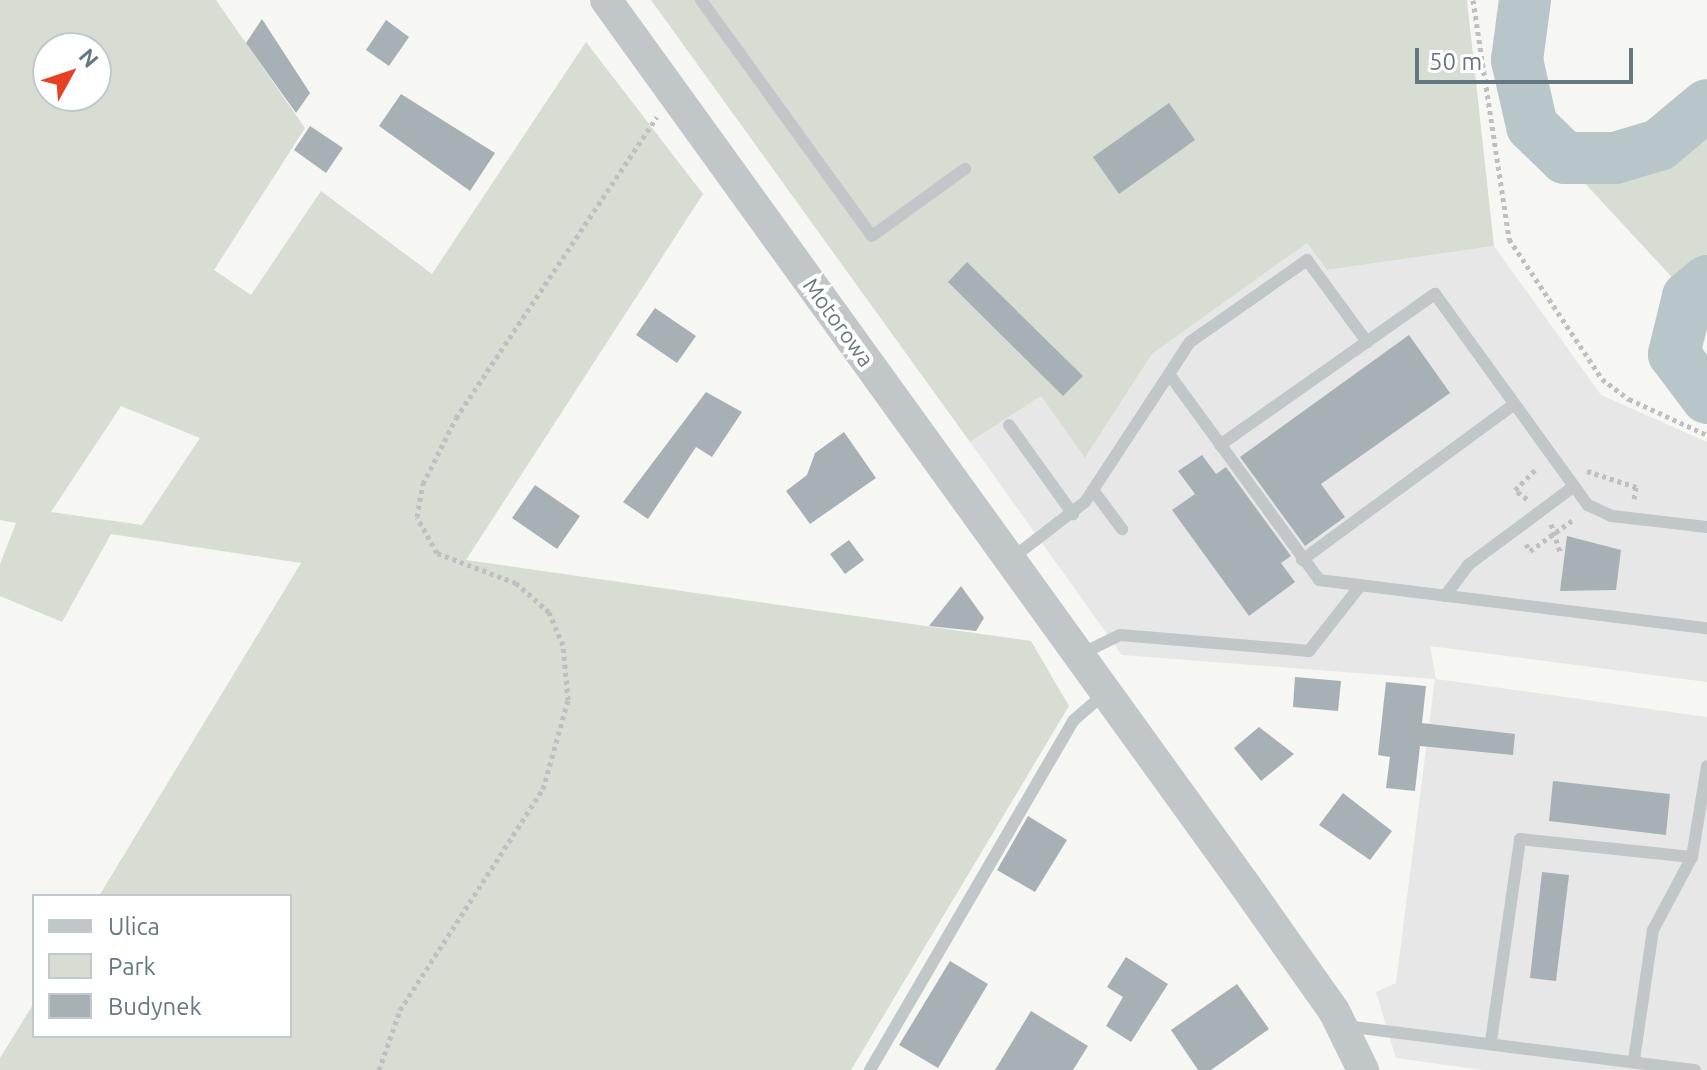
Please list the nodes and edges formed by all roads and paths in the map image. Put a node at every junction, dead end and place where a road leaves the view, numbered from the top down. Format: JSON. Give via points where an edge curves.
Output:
{"nodes":[{"id":1,"x":606,"y":0,"type":"edge"},
{"id":2,"x":701,"y":0,"type":"edge"},
{"id":3,"x":1473,"y":0,"type":"edge"},
{"id":4,"x":673,"y":93,"type":"junction"},
{"id":5,"x":965,"y":169,"type":"dead end"},
{"id":6,"x":1367,"y":342,"type":"junction"},
{"id":7,"x":1169,"y":374,"type":"junction"},
{"id":8,"x":1514,"y":404,"type":"junction"},
{"id":9,"x":1009,"y":425,"type":"dead end"},
{"id":10,"x":1707,"y":435,"type":"edge"},
{"id":11,"x":1220,"y":445,"type":"junction"},
{"id":12,"x":1549,"y":466,"type":"dead end"},
{"id":13,"x":1573,"y":487,"type":"junction"},
{"id":14,"x":1093,"y":490,"type":"junction"},
{"id":15,"x":1531,"y":503,"type":"dead end"},
{"id":16,"x":1073,"y":514,"type":"junction"},
{"id":17,"x":1545,"y":518,"type":"dead end"},
{"id":18,"x":1707,"y":527,"type":"edge"},
{"id":19,"x":1122,"y":529,"type":"dead end"},
{"id":20,"x":1560,"y":552,"type":"dead end"},
{"id":21,"x":1011,"y":559,"type":"junction"},
{"id":22,"x":1302,"y":560,"type":"junction"},
{"id":23,"x":1360,"y":586,"type":"junction"},
{"id":24,"x":1445,"y":596,"type":"junction"},
{"id":25,"x":1707,"y":628,"type":"edge"},
{"id":26,"x":1076,"y":649,"type":"junction"},
{"id":27,"x":1107,"y":691,"type":"junction"},
{"id":28,"x":1707,"y":766,"type":"edge"},
{"id":29,"x":1692,"y":857,"type":"junction"},
{"id":30,"x":1342,"y":1026,"type":"junction"},
{"id":31,"x":1491,"y":1041,"type":"junction"},
{"id":32,"x":1634,"y":1060,"type":"junction"},
{"id":33,"x":379,"y":1070,"type":"edge"},
{"id":34,"x":870,"y":1070,"type":"edge"},
{"id":35,"x":1363,"y":1070,"type":"edge"},
{"id":36,"x":1695,"y":1070,"type":"edge"}],
"edges":[{"from":1,"to":4,"type":"street","name":"Motorowa"},
{"from":2,"to":5,"type":"lane","via":[[872,236]]},
{"from":3,"to":10,"type":"path","via":[[1509,239],[1602,379],[1629,399]]},
{"from":4,"to":21,"type":"street","name":"Motorowa"},
{"from":4,"to":33,"type":"path","via":[[456,418],[423,484],[417,517],[437,553],[516,583],[549,612],[563,645],[568,700],[543,789],[400,1010]]},
{"from":6,"to":7,"type":"lane","via":[[1307,260],[1190,342]]},
{"from":6,"to":8,"type":"lane","via":[[1435,294]]},
{"from":6,"to":11,"type":"lane"},
{"from":7,"to":11,"type":"lane"},
{"from":7,"to":14,"type":"lane"},
{"from":8,"to":13,"type":"lane"},
{"from":8,"to":22,"type":"lane"},
{"from":9,"to":16,"type":"lane"},
{"from":11,"to":22,"type":"lane"},
{"from":12,"to":15,"type":"path","via":[[1535,469],[1515,490]]},
{"from":13,"to":18,"type":"lane","via":[[1600,513]]},
{"from":13,"to":24,"type":"lane","via":[[1468,565]]},
{"from":14,"to":16,"type":"lane"},
{"from":14,"to":19,"type":"lane"},
{"from":16,"to":21,"type":"lane"},
{"from":17,"to":20,"type":"path","via":[[1560,538]]},
{"from":21,"to":26,"type":"street","name":"Motorowa"},
{"from":22,"to":23,"type":"lane","via":[[1319,580]]},
{"from":23,"to":24,"type":"lane"},
{"from":23,"to":26,"type":"lane","via":[[1309,651],[1120,635]]},
{"from":24,"to":25,"type":"lane"},
{"from":26,"to":27,"type":"street","name":"Motorowa"},
{"from":27,"to":30,"type":"street","name":"Motorowa"},
{"from":27,"to":34,"type":"lane","via":[[1074,720]]},
{"from":28,"to":29,"type":"lane"},
{"from":29,"to":31,"type":"lane","via":[[1520,839]]},
{"from":29,"to":32,"type":"lane","via":[[1653,930]]},
{"from":30,"to":31,"type":"lane"},
{"from":30,"to":35,"type":"street","name":"Motorowa"},
{"from":31,"to":32,"type":"lane"},
{"from":32,"to":36,"type":"lane"}]}
